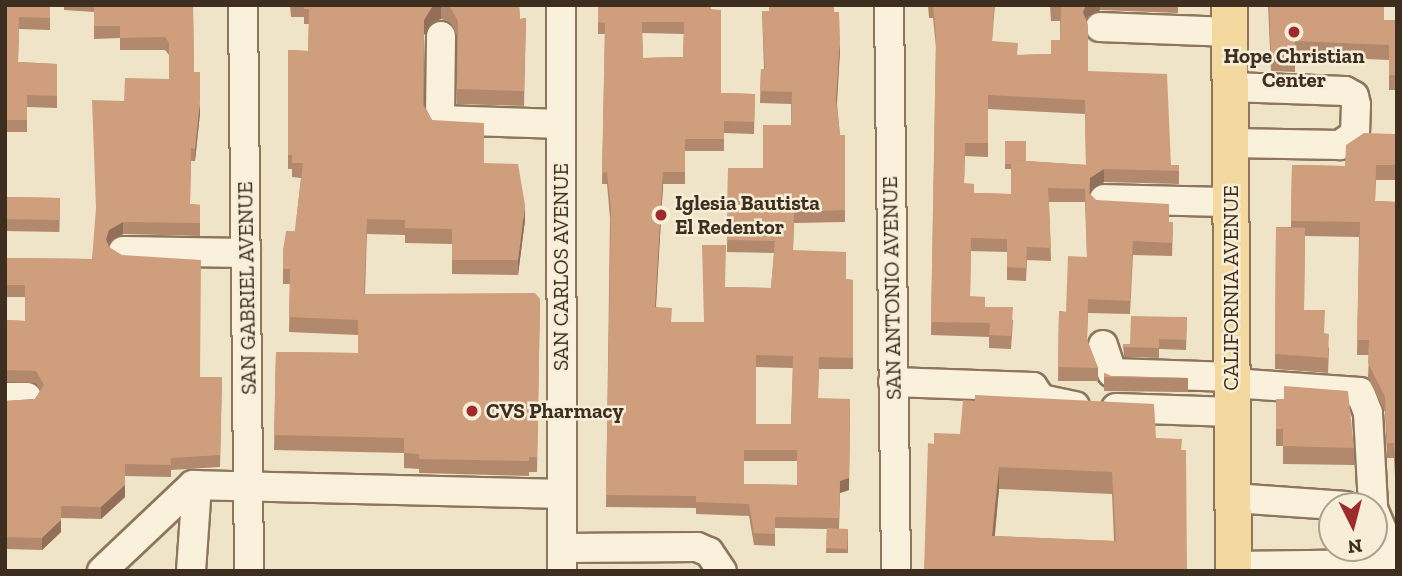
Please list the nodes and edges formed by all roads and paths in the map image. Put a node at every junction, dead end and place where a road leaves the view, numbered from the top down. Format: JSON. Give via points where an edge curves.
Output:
{"nodes":[{"id":1,"x":243,"y":5,"type":"edge"},
{"id":2,"x":561,"y":5,"type":"edge"},
{"id":3,"x":889,"y":5,"type":"edge"},
{"id":4,"x":1230,"y":19,"type":"edge"},
{"id":5,"x":1100,"y":27,"type":"dead end"},
{"id":6,"x":441,"y":36,"type":"dead end"},
{"id":7,"x":1230,"y":87,"type":"junction"},
{"id":8,"x":561,"y":124,"type":"junction"},
{"id":9,"x":1230,"y":143,"type":"junction"},
{"id":10,"x":1104,"y":199,"type":"edge"},
{"id":11,"x":1231,"y":202,"type":"junction"},
{"id":12,"x":123,"y":251,"type":"dead end"},
{"id":13,"x":246,"y":253,"type":"junction"},
{"id":14,"x":1103,"y":345,"type":"dead end"},
{"id":15,"x":893,"y":382,"type":"junction"},
{"id":16,"x":1232,"y":391,"type":"junction"},
{"id":17,"x":250,"y":484,"type":"junction"},
{"id":18,"x":197,"y":485,"type":"junction"},
{"id":19,"x":1372,"y":492,"type":"edge"},
{"id":20,"x":561,"y":494,"type":"junction"},
{"id":21,"x":1233,"y":498,"type":"junction"},
{"id":22,"x":1318,"y":504,"type":"edge"},
{"id":23,"x":562,"y":559,"type":"edge"},
{"id":24,"x":1382,"y":567,"type":"edge"},
{"id":25,"x":1233,"y":569,"type":"edge"},
{"id":26,"x":102,"y":571,"type":"edge"},
{"id":27,"x":191,"y":571,"type":"edge"},
{"id":28,"x":249,"y":571,"type":"edge"},
{"id":29,"x":722,"y":571,"type":"edge"},
{"id":30,"x":896,"y":571,"type":"edge"}],
"edges":[{"from":1,"to":13,"type":"street","name":"SAN GABRIEL AVENUE"},
{"from":2,"to":8,"type":"street","name":"SAN CARLOS AVENUE"},
{"from":3,"to":15,"type":"street","name":"SAN ANTONIO AVENUE"},
{"from":4,"to":5,"type":"street"},
{"from":4,"to":7,"type":"main road","name":"CALIFORNIA AVENUE"},
{"from":6,"to":8,"type":"street","via":[[440,120]]},
{"from":7,"to":9,"type":"main road","name":"CALIFORNIA AVENUE"},
{"from":7,"to":9,"type":"street","via":[[1345,91],[1354,96],[1356,105],[1355,134],[1339,145]]},
{"from":8,"to":20,"type":"street","name":"SAN CARLOS AVENUE"},
{"from":9,"to":11,"type":"main road","name":"CALIFORNIA AVENUE"},
{"from":10,"to":11,"type":"street"},
{"from":11,"to":16,"type":"main road","name":"CALIFORNIA AVENUE"},
{"from":12,"to":13,"type":"street"},
{"from":13,"to":17,"type":"street","name":"SAN GABRIEL AVENUE"},
{"from":14,"to":16,"type":"street","via":[[1112,373]]},
{"from":15,"to":16,"type":"street","via":[[1033,387],[1041,399],[1072,406]]},
{"from":15,"to":30,"type":"street","name":"SAN ANTONIO AVENUE"},
{"from":16,"to":19,"type":"street","via":[[1360,392],[1368,413]]},
{"from":16,"to":21,"type":"main road","name":"CALIFORNIA AVENUE"},
{"from":17,"to":18,"type":"street"},
{"from":17,"to":20,"type":"street"},
{"from":17,"to":28,"type":"street","name":"SAN GABRIEL AVENUE"},
{"from":18,"to":26,"type":"street"},
{"from":18,"to":27,"type":"street"},
{"from":20,"to":23,"type":"street","name":"SAN CARLOS AVENUE"},
{"from":21,"to":22,"type":"street"},
{"from":21,"to":25,"type":"main road","name":"CALIFORNIA AVENUE"},
{"from":23,"to":29,"type":"street","via":[[697,547],[709,552]]},
{"from":24,"to":25,"type":"street"}]}
